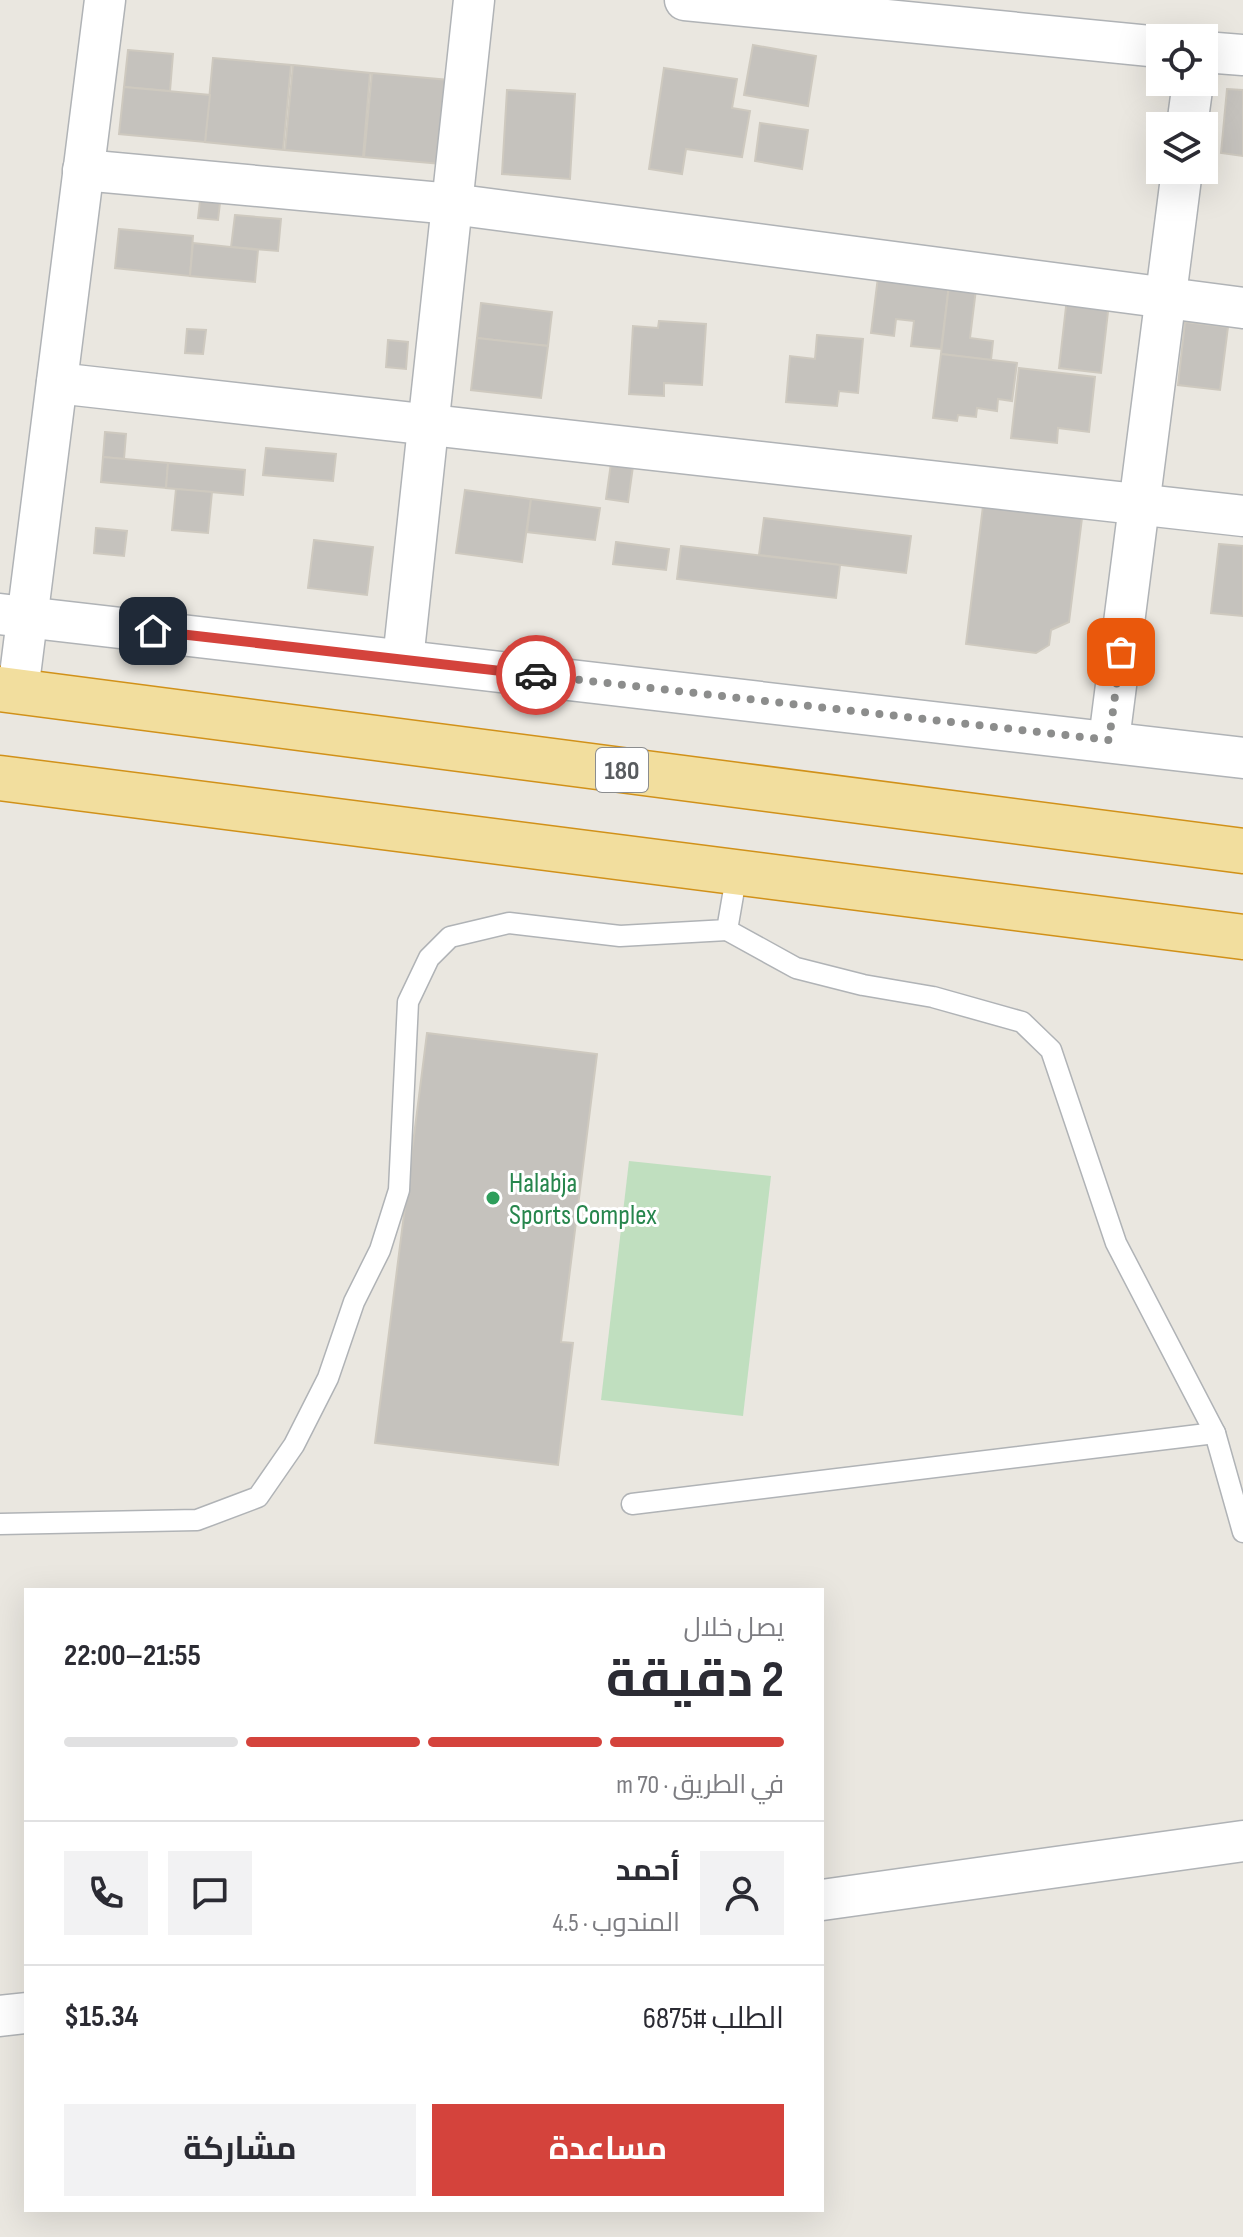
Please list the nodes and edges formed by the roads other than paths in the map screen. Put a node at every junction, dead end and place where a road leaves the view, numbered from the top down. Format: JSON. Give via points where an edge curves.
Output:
{"nodes":[{"id":1,"x":105,"y":0,"type":"edge"},
{"id":2,"x":474,"y":0,"type":"edge"},
{"id":3,"x":685,"y":0,"type":"edge"},
{"id":4,"x":856,"y":8,"type":"edge"},
{"id":5,"x":1146,"y":45,"type":"edge"},
{"id":6,"x":1218,"y":53,"type":"edge"},
{"id":7,"x":1243,"y":55,"type":"edge"},
{"id":8,"x":83,"y":170,"type":"junction"},
{"id":9,"x":1180,"y":184,"type":"edge"},
{"id":10,"x":452,"y":204,"type":"junction"},
{"id":11,"x":1166,"y":299,"type":"junction"},
{"id":12,"x":1243,"y":308,"type":"edge"},
{"id":13,"x":57,"y":383,"type":"junction"},
{"id":14,"x":429,"y":424,"type":"junction"},
{"id":15,"x":1139,"y":505,"type":"junction"},
{"id":16,"x":1243,"y":516,"type":"edge"},
{"id":17,"x":14,"y":615,"type":"edge"},
{"id":18,"x":403,"y":660,"type":"junction"},
{"id":19,"x":9,"y":690,"type":"edge"},
{"id":20,"x":1109,"y":740,"type":"junction"},
{"id":21,"x":1243,"y":758,"type":"edge"},
{"id":22,"x":0,"y":778,"type":"edge"},
{"id":23,"x":1243,"y":851,"type":"edge"},
{"id":24,"x":737,"y":872,"type":"junction"},
{"id":25,"x":727,"y":930,"type":"junction"},
{"id":26,"x":1243,"y":937,"type":"edge"},
{"id":27,"x":1215,"y":1433,"type":"junction"},
{"id":28,"x":632,"y":1504,"type":"dead end"},
{"id":29,"x":0,"y":1524,"type":"edge"},
{"id":30,"x":1243,"y":1532,"type":"edge"},
{"id":31,"x":1243,"y":1841,"type":"edge"},
{"id":32,"x":824,"y":1900,"type":"edge"},
{"id":33,"x":24,"y":2013,"type":"edge"},
{"id":34,"x":0,"y":2016,"type":"edge"}],
"edges":[{"from":1,"to":8,"type":"street"},
{"from":2,"to":10,"type":"street"},
{"from":3,"to":4,"type":"street"},
{"from":4,"to":5,"type":"street"},
{"from":6,"to":7,"type":"street"},
{"from":8,"to":10,"type":"street"},
{"from":8,"to":13,"type":"street"},
{"from":9,"to":11,"type":"street"},
{"from":10,"to":11,"type":"street"},
{"from":10,"to":14,"type":"street"},
{"from":11,"to":12,"type":"street"},
{"from":11,"to":15,"type":"street"},
{"from":13,"to":14,"type":"street"},
{"from":13,"to":17,"type":"street"},
{"from":14,"to":15,"type":"street"},
{"from":14,"to":18,"type":"street"},
{"from":15,"to":16,"type":"street"},
{"from":15,"to":20,"type":"street"},
{"from":17,"to":18,"type":"street"},
{"from":17,"to":19,"type":"street"},
{"from":18,"to":20,"type":"street"},
{"from":19,"to":23,"type":"highway","number":"180"},
{"from":20,"to":21,"type":"street"},
{"from":22,"to":24,"type":"highway"},
{"from":24,"to":25,"type":"lane"},
{"from":24,"to":26,"type":"highway"},
{"from":25,"to":27,"type":"lane","via":[[796,968],[1022,1022],[1051,1050],[1116,1243]]},
{"from":25,"to":29,"type":"lane","via":[[620,936],[509,923],[450,937],[429,958],[408,1002],[399,1190],[380,1250],[354,1302],[328,1378],[294,1445],[258,1497],[197,1520]]},
{"from":27,"to":28,"type":"lane"},
{"from":27,"to":30,"type":"lane"},
{"from":31,"to":32,"type":"street"},
{"from":33,"to":34,"type":"street"}]}
